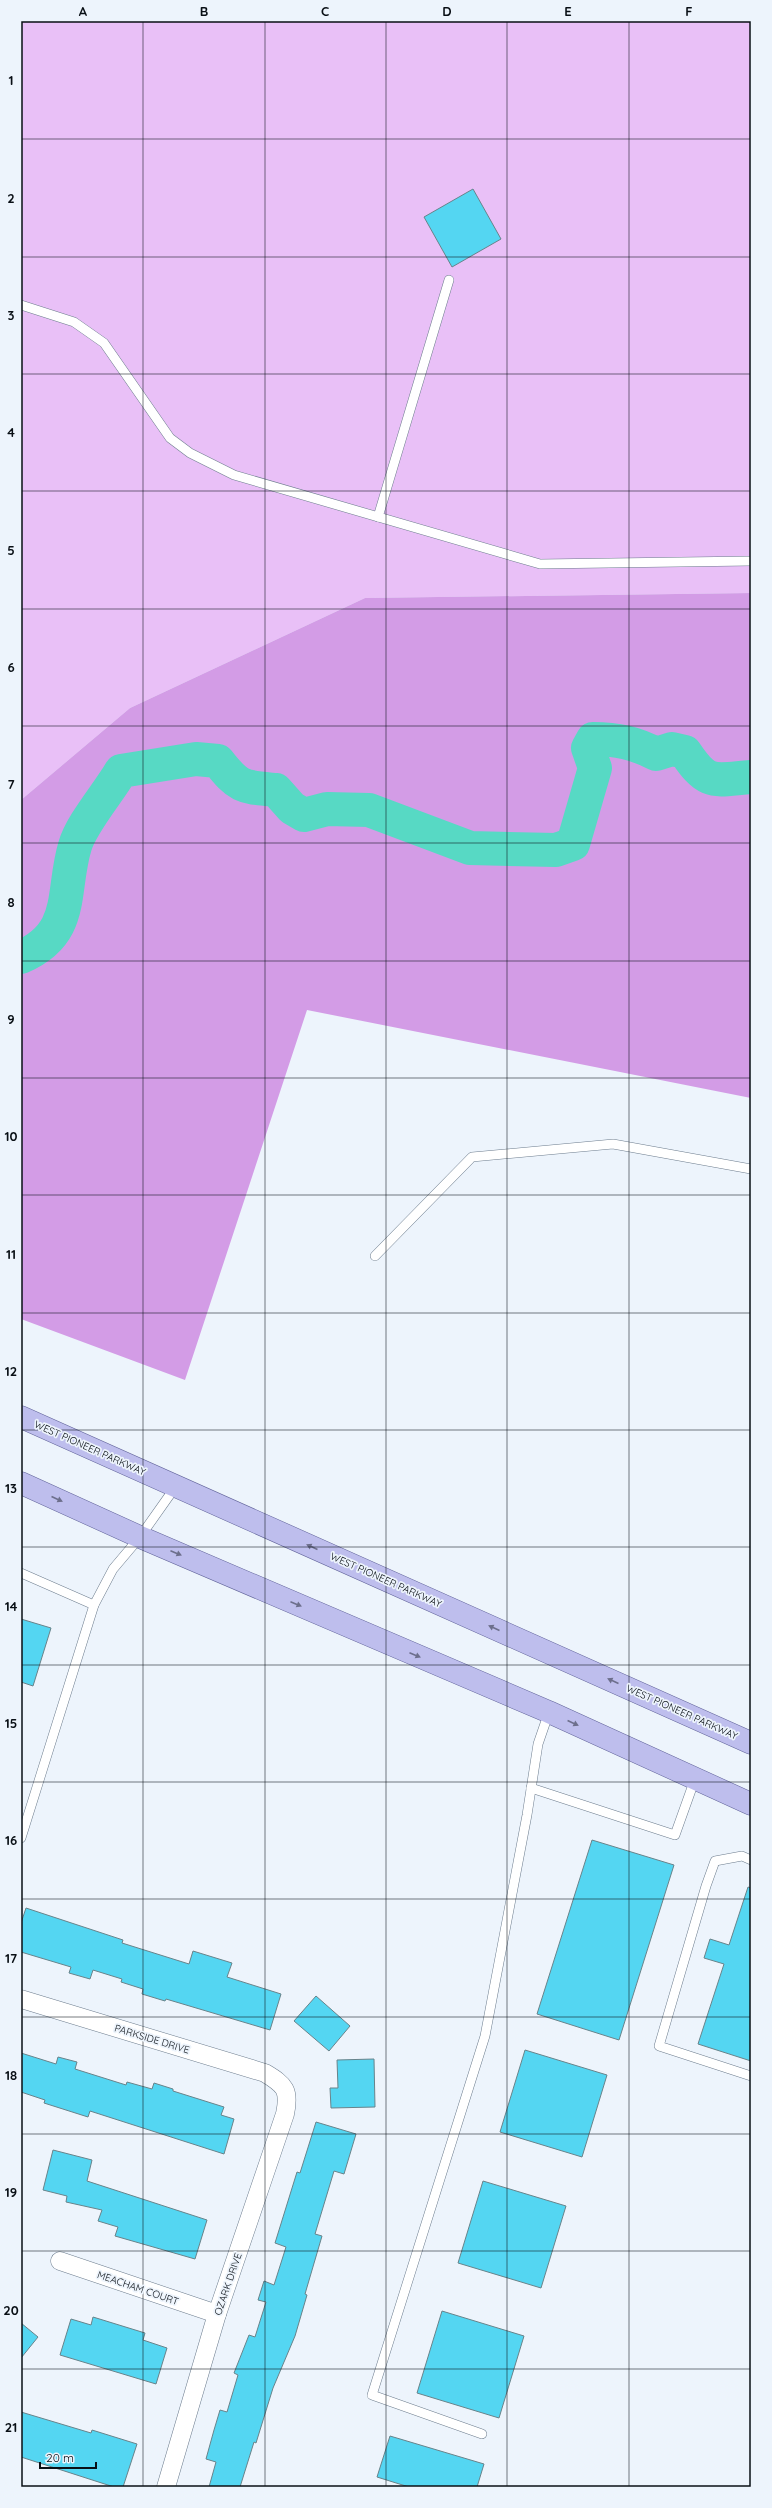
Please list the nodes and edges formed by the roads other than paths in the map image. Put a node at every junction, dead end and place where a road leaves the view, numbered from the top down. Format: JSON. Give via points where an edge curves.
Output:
{"nodes":[{"id":1,"x":449,"y":280,"type":"dead end"},
{"id":2,"x":21,"y":305,"type":"edge"},
{"id":3,"x":378,"y":517,"type":"junction"},
{"id":4,"x":751,"y":561,"type":"edge"},
{"id":5,"x":751,"y":1169,"type":"edge"},
{"id":6,"x":375,"y":1256,"type":"dead end"},
{"id":7,"x":21,"y":1417,"type":"edge"},
{"id":8,"x":21,"y":1483,"type":"edge"},
{"id":9,"x":176,"y":1486,"type":"junction"},
{"id":10,"x":140,"y":1537,"type":"junction"},
{"id":11,"x":21,"y":1573,"type":"edge"},
{"id":12,"x":94,"y":1605,"type":"junction"},
{"id":13,"x":549,"y":1712,"type":"junction"},
{"id":14,"x":751,"y":1743,"type":"edge"},
{"id":15,"x":695,"y":1778,"type":"junction"},
{"id":16,"x":531,"y":1788,"type":"junction"},
{"id":17,"x":751,"y":1804,"type":"edge"},
{"id":18,"x":21,"y":1838,"type":"edge"},
{"id":19,"x":751,"y":1860,"type":"edge"},
{"id":20,"x":21,"y":1999,"type":"edge"},
{"id":21,"x":751,"y":2076,"type":"edge"},
{"id":22,"x":281,"y":2082,"type":"joint"},
{"id":23,"x":60,"y":2261,"type":"dead end"},
{"id":24,"x":217,"y":2314,"type":"junction"},
{"id":25,"x":482,"y":2434,"type":"dead end"},
{"id":26,"x":166,"y":2487,"type":"edge"}],
"edges":[{"from":1,"to":3,"type":"lane"},
{"from":2,"to":3,"type":"lane","via":[[74,322],[104,343],[170,438],[190,453],[234,475]]},
{"from":3,"to":4,"type":"lane","via":[[540,564]]},
{"from":5,"to":6,"type":"lane","via":[[612,1144],[472,1157]]},
{"from":7,"to":9,"type":"main road","name":"WEST PIONEER PARKWAY"},
{"from":8,"to":10,"type":"main road","one_way":true},
{"from":9,"to":10,"type":"lane"},
{"from":14,"to":9,"type":"main road","name":"WEST PIONEER PARKWAY","one_way":true},
{"from":10,"to":12,"type":"lane","via":[[113,1570]]},
{"from":10,"to":13,"type":"main road","one_way":true},
{"from":11,"to":12,"type":"lane"},
{"from":12,"to":18,"type":"lane"},
{"from":13,"to":15,"type":"main road","one_way":true},
{"from":13,"to":16,"type":"lane","via":[[538,1744]]},
{"from":15,"to":16,"type":"lane","via":[[675,1835]]},
{"from":15,"to":17,"type":"main road"},
{"from":16,"to":25,"type":"lane","via":[[485,2036],[372,2395]]},
{"from":19,"to":21,"type":"lane","via":[[742,1856],[715,1861],[659,2046]]},
{"from":20,"to":22,"type":"street","name":"PARKSIDE DRIVE","via":[[264,2073]]},
{"from":22,"to":24,"type":"street","name":"OZARK DRIVE","via":[[288,2101],[285,2114]]},
{"from":23,"to":24,"type":"street","name":"MEACHAM COURT"},
{"from":24,"to":26,"type":"street","name":"OZARK DRIVE"}]}
